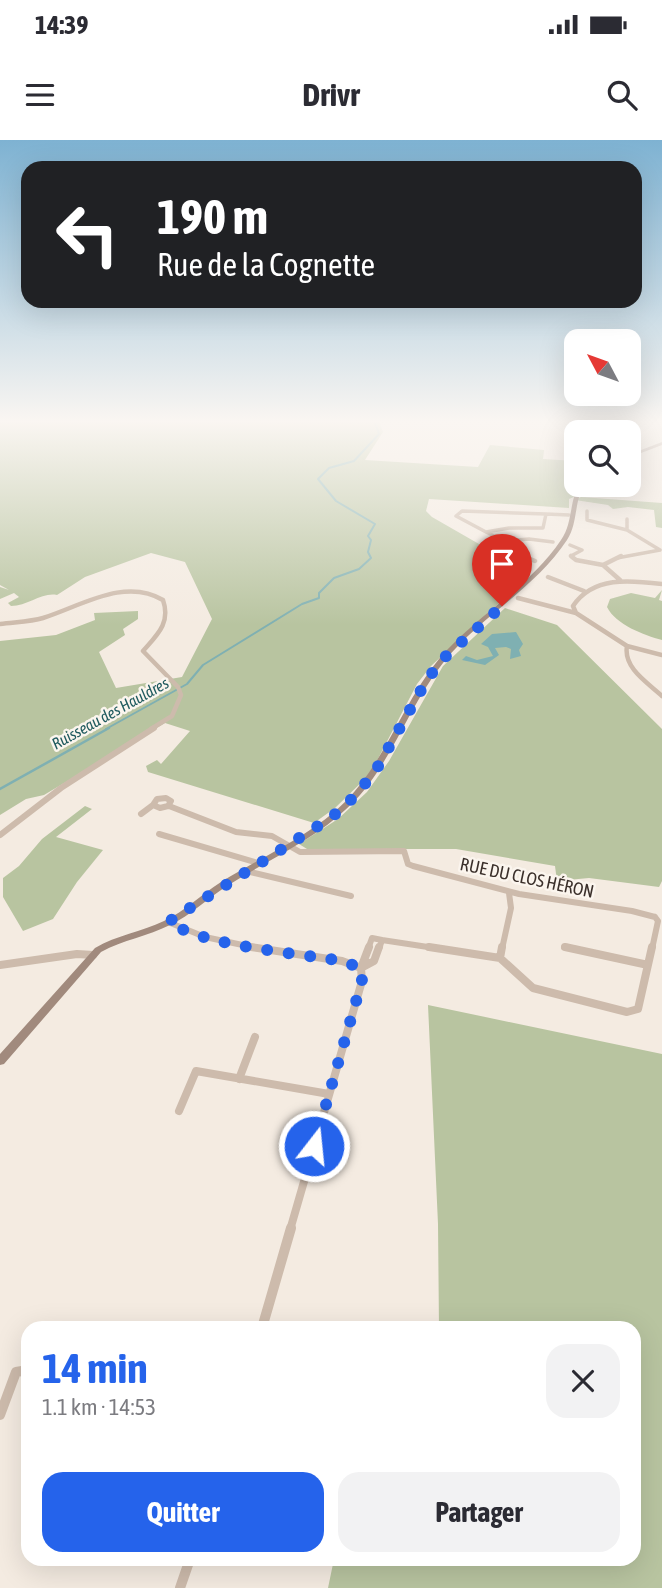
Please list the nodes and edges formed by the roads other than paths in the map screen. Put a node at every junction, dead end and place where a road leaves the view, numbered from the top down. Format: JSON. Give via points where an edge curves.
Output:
{"nodes":[{"id":1,"x":576,"y":497,"type":"edge"},
{"id":2,"x":587,"y":511,"type":"dead end"},
{"id":3,"x":546,"y":514,"type":"junction"},
{"id":4,"x":569,"y":515,"type":"dead end"},
{"id":5,"x":627,"y":519,"type":"dead end"},
{"id":6,"x":543,"y":528,"type":"junction"},
{"id":7,"x":627,"y":530,"type":"junction"},
{"id":8,"x":486,"y":532,"type":"junction"},
{"id":9,"x":542,"y":536,"type":"dead end"},
{"id":10,"x":505,"y":541,"type":"junction"},
{"id":11,"x":553,"y":542,"type":"dead end"},
{"id":12,"x":570,"y":545,"type":"dead end"},
{"id":13,"x":661,"y":550,"type":"edge"},
{"id":14,"x":535,"y":561,"type":"dead end"},
{"id":15,"x":603,"y":565,"type":"junction"},
{"id":16,"x":548,"y":577,"type":"dead end"},
{"id":17,"x":620,"y":580,"type":"junction"},
{"id":18,"x":662,"y":584,"type":"edge"},
{"id":19,"x":584,"y":591,"type":"junction"},
{"id":20,"x":518,"y":598,"type":"dead end"},
{"id":21,"x":576,"y":612,"type":"junction"},
{"id":22,"x":0,"y":624,"type":"edge"},
{"id":23,"x":627,"y":646,"type":"junction"},
{"id":24,"x":662,"y":655,"type":"edge"},
{"id":25,"x":662,"y":696,"type":"edge"},
{"id":26,"x":141,"y":814,"type":"dead end"},
{"id":27,"x":159,"y":834,"type":"dead end"},
{"id":28,"x":0,"y":835,"type":"edge"},
{"id":29,"x":286,"y":846,"type":"junction"},
{"id":30,"x":258,"y":863,"type":"junction"},
{"id":31,"x":246,"y":871,"type":"junction"},
{"id":32,"x":509,"y":892,"type":"junction"},
{"id":33,"x":351,"y":896,"type":"dead end"},
{"id":34,"x":659,"y":916,"type":"edge"},
{"id":35,"x":168,"y":922,"type":"junction"},
{"id":36,"x":382,"y":940,"type":"junction"},
{"id":37,"x":564,"y":947,"type":"dead end"},
{"id":38,"x":93,"y":955,"type":"junction"},
{"id":39,"x":499,"y":958,"type":"junction"},
{"id":40,"x":0,"y":965,"type":"edge"},
{"id":41,"x":648,"y":965,"type":"junction"},
{"id":42,"x":361,"y":968,"type":"junction"},
{"id":43,"x":256,"y":1037,"type":"dead end"},
{"id":44,"x":0,"y":1061,"type":"edge"},
{"id":45,"x":239,"y":1079,"type":"junction"},
{"id":46,"x":329,"y":1094,"type":"junction"},
{"id":47,"x":179,"y":1111,"type":"dead end"},
{"id":48,"x":264,"y":1321,"type":"edge"},
{"id":49,"x":21,"y":1371,"type":"edge"},
{"id":50,"x":0,"y":1415,"type":"edge"},
{"id":51,"x":188,"y":1566,"type":"edge"},
{"id":52,"x":180,"y":1588,"type":"edge"}],
"edges":[{"from":1,"to":29,"type":"street","via":[[574,525],[558,549],[446,656],[356,795],[332,817]]},
{"from":2,"to":7,"type":"street","via":[[586,520]]},
{"from":3,"to":4,"type":"street"},
{"from":3,"to":6,"type":"street"},
{"from":3,"to":8,"type":"street","via":[[462,511],[456,516]]},
{"from":5,"to":7,"type":"street"},
{"from":6,"to":8,"type":"street"},
{"from":6,"to":9,"type":"street"},
{"from":7,"to":13,"type":"street"},
{"from":8,"to":10,"type":"street"},
{"from":10,"to":11,"type":"street"},
{"from":10,"to":14,"type":"street"},
{"from":12,"to":15,"type":"street","via":[[582,550],[572,558]]},
{"from":13,"to":15,"type":"street","via":[[620,555]]},
{"from":15,"to":17,"type":"street"},
{"from":16,"to":19,"type":"street"},
{"from":17,"to":18,"type":"street"},
{"from":17,"to":19,"type":"street"},
{"from":19,"to":21,"type":"street","via":[[573,606]]},
{"from":20,"to":21,"type":"street"},
{"from":21,"to":23,"type":"street"},
{"from":22,"to":28,"type":"street","via":[[40,620],[122,591],[157,596],[163,600],[167,616],[162,631],[144,651],[181,695],[172,716],[61,788]]},
{"from":23,"to":24,"type":"street"},
{"from":23,"to":25,"type":"street","via":[[629,664]]},
{"from":26,"to":29,"type":"street","via":[[153,805],[169,806],[217,826],[272,836]]},
{"from":27,"to":30,"type":"street"},
{"from":29,"to":30,"type":"street"},
{"from":29,"to":32,"type":"street","name":"RUE DU CLOS HÉRON","via":[[300,852],[404,851],[408,864],[416,869]]},
{"from":30,"to":31,"type":"street"},
{"from":31,"to":33,"type":"street"},
{"from":31,"to":35,"type":"street"},
{"from":32,"to":34,"type":"street","name":"RUE DU CLOS HÉRON"},
{"from":32,"to":39,"type":"street","via":[[511,908]]},
{"from":34,"to":41,"type":"street"},
{"from":35,"to":38,"type":"street","via":[[117,939]]},
{"from":35,"to":42,"type":"street","via":[[213,939]]},
{"from":36,"to":39,"type":"street"},
{"from":36,"to":42,"type":"street","via":[[374,961]]},
{"from":36,"to":42,"type":"street","via":[[370,940]]},
{"from":37,"to":41,"type":"street"},
{"from":38,"to":40,"type":"street"},
{"from":38,"to":44,"type":"street"},
{"from":39,"to":41,"type":"street","via":[[533,988],[627,1012],[638,1009]]},
{"from":42,"to":46,"type":"street","via":[[362,981]]},
{"from":43,"to":45,"type":"street"},
{"from":45,"to":46,"type":"street"},
{"from":45,"to":47,"type":"street","via":[[196,1071]]},
{"from":46,"to":48,"type":"street"},
{"from":49,"to":50,"type":"street","via":[[16,1372]]},
{"from":51,"to":52,"type":"street"}]}
